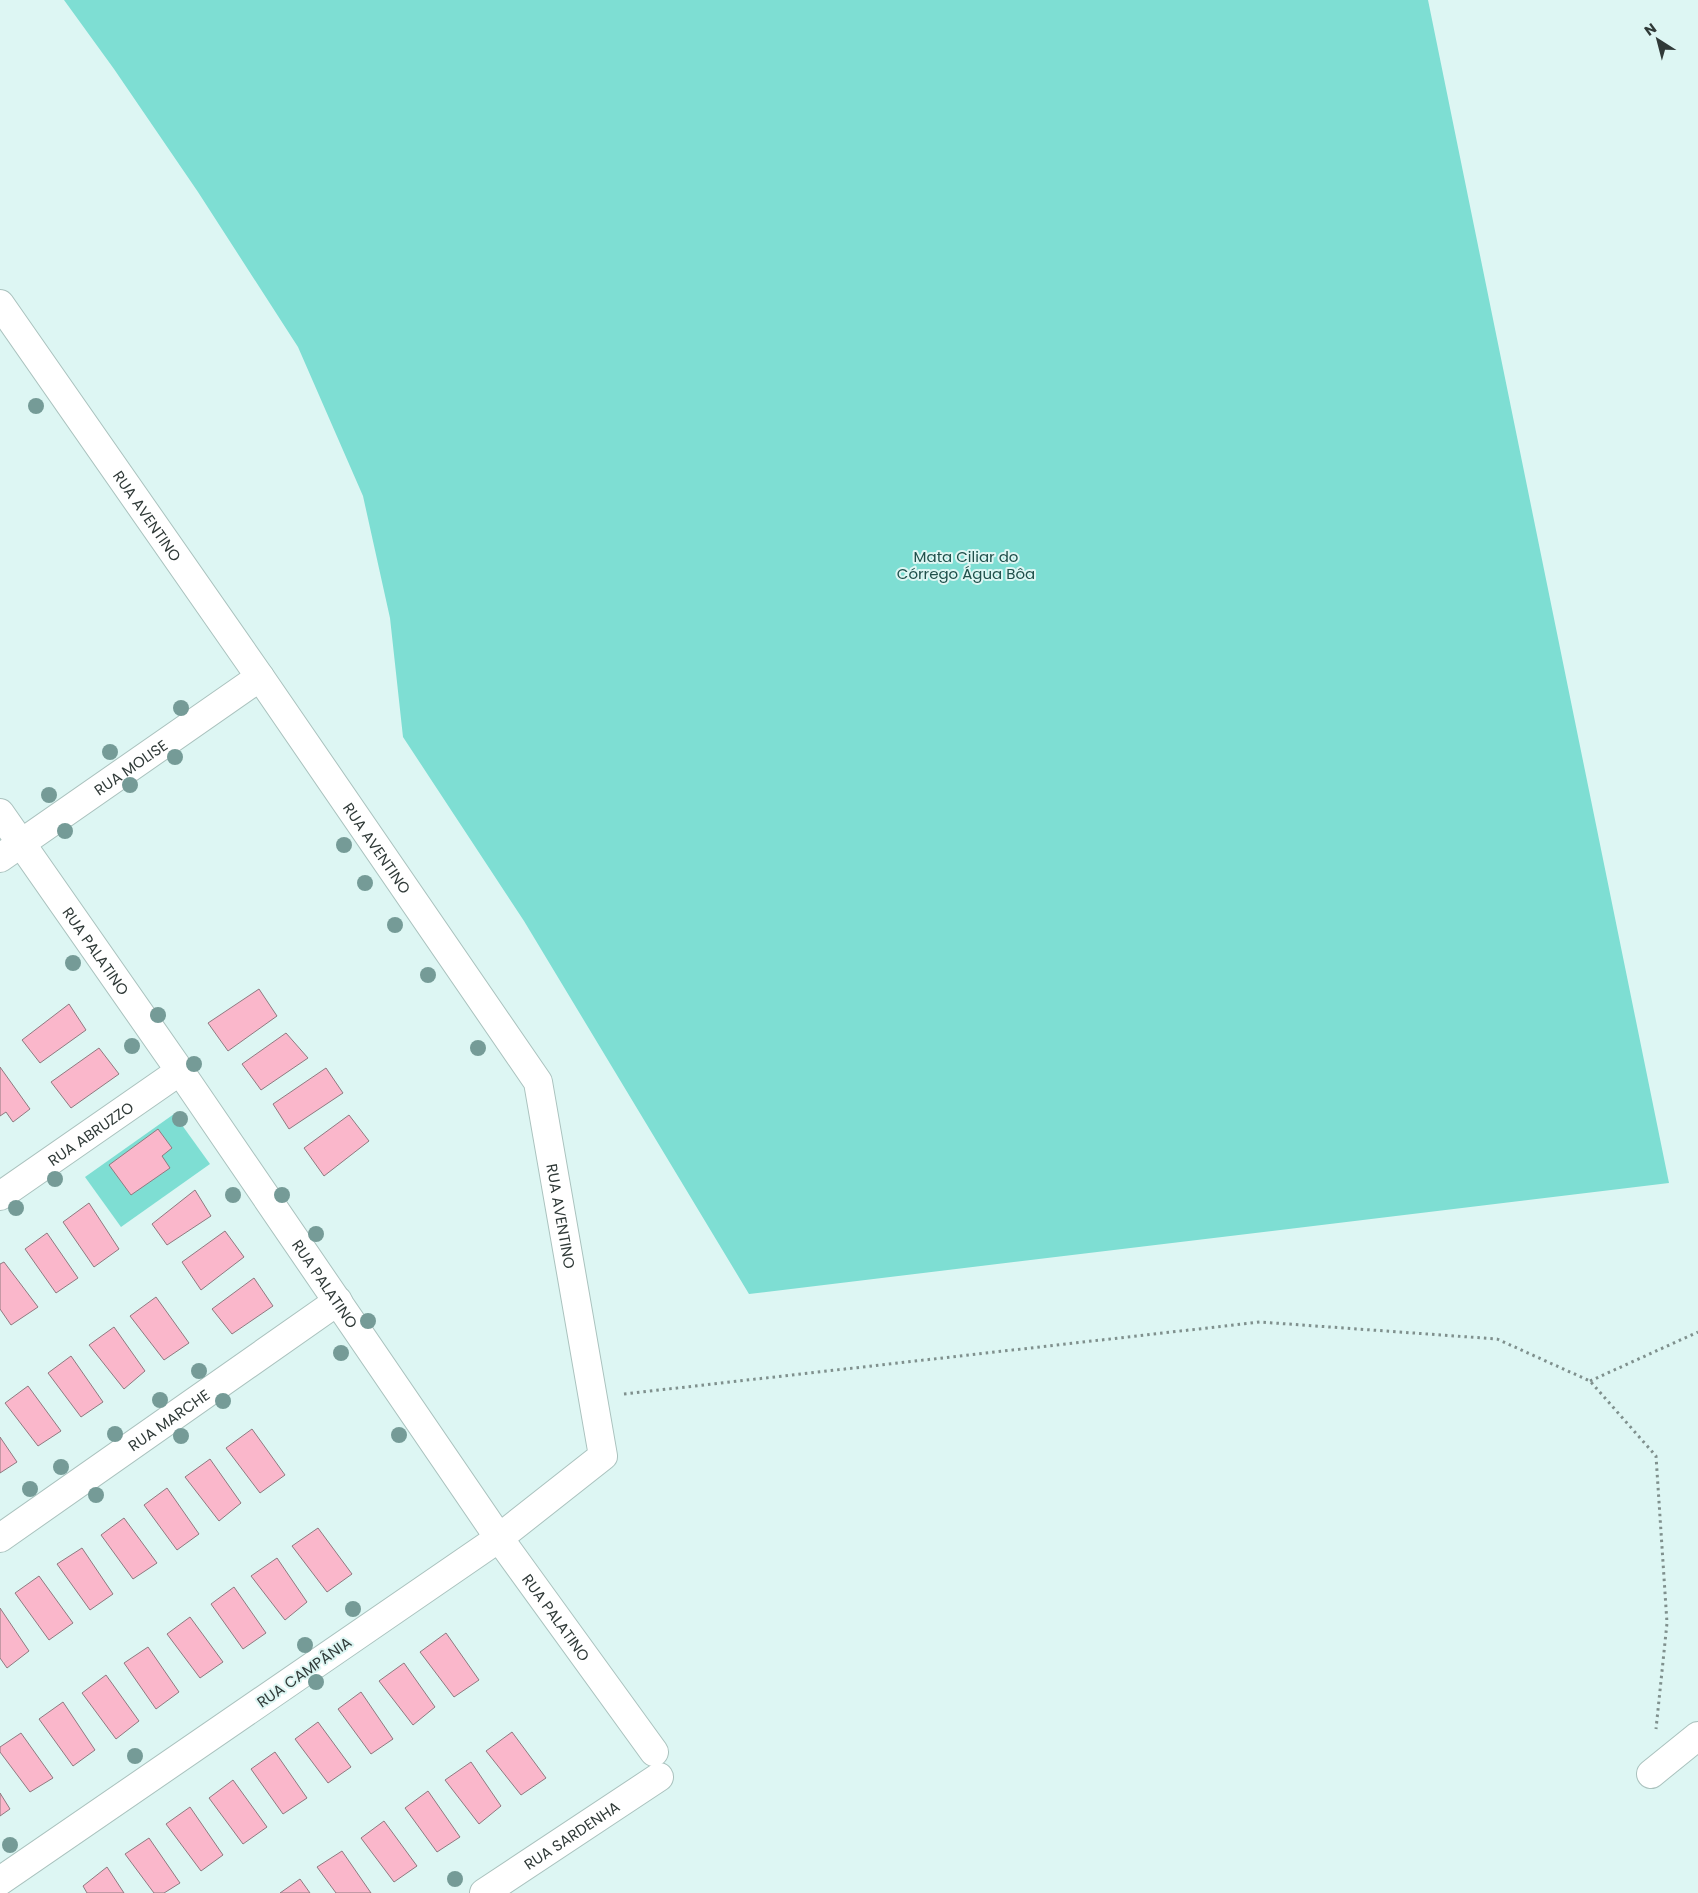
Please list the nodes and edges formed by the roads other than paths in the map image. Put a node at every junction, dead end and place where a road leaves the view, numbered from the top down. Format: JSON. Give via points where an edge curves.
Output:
{"nodes":[{"id":1,"x":0,"y":304,"type":"edge"},
{"id":2,"x":260,"y":677,"type":"junction"},
{"id":3,"x":0,"y":813,"type":"edge"},
{"id":4,"x":11,"y":851,"type":"edge"},
{"id":5,"x":180,"y":1071,"type":"junction"},
{"id":6,"x":0,"y":1196,"type":"edge"},
{"id":7,"x":338,"y":1301,"type":"junction"},
{"id":8,"x":603,"y":1456,"type":"joint"},
{"id":9,"x":0,"y":1538,"type":"edge"},
{"id":10,"x":499,"y":1538,"type":"junction"},
{"id":11,"x":1698,"y":1736,"type":"edge"},
{"id":12,"x":657,"y":1765,"type":"joint"},
{"id":13,"x":1651,"y":1774,"type":"road end"},
{"id":14,"x":0,"y":1881,"type":"edge"},
{"id":15,"x":484,"y":1893,"type":"edge"}],
"edges":[{"from":1,"to":2,"type":"street","name":"RUA AVENTINO"},
{"from":2,"to":4,"type":"street","name":"RUA MOLISE"},
{"from":2,"to":8,"type":"street","name":"RUA AVENTINO","via":[[538,1082]]},
{"from":3,"to":4,"type":"street","name":"RUA PALATINO"},
{"from":4,"to":5,"type":"street","name":"RUA PALATINO"},
{"from":5,"to":6,"type":"street","name":"RUA ABRUZZO"},
{"from":5,"to":7,"type":"street","name":"RUA PALATINO"},
{"from":7,"to":9,"type":"street","name":"RUA MARCHE"},
{"from":7,"to":10,"type":"street","name":"RUA PALATINO"},
{"from":8,"to":10,"type":"street","name":"RUA CAMPÂNIA"},
{"from":10,"to":12,"type":"street","name":"RUA PALATINO"},
{"from":10,"to":14,"type":"street","name":"RUA CAMPÂNIA"},
{"from":11,"to":13,"type":"street"},
{"from":12,"to":15,"type":"street","name":"RUA SARDENHA"}]}
